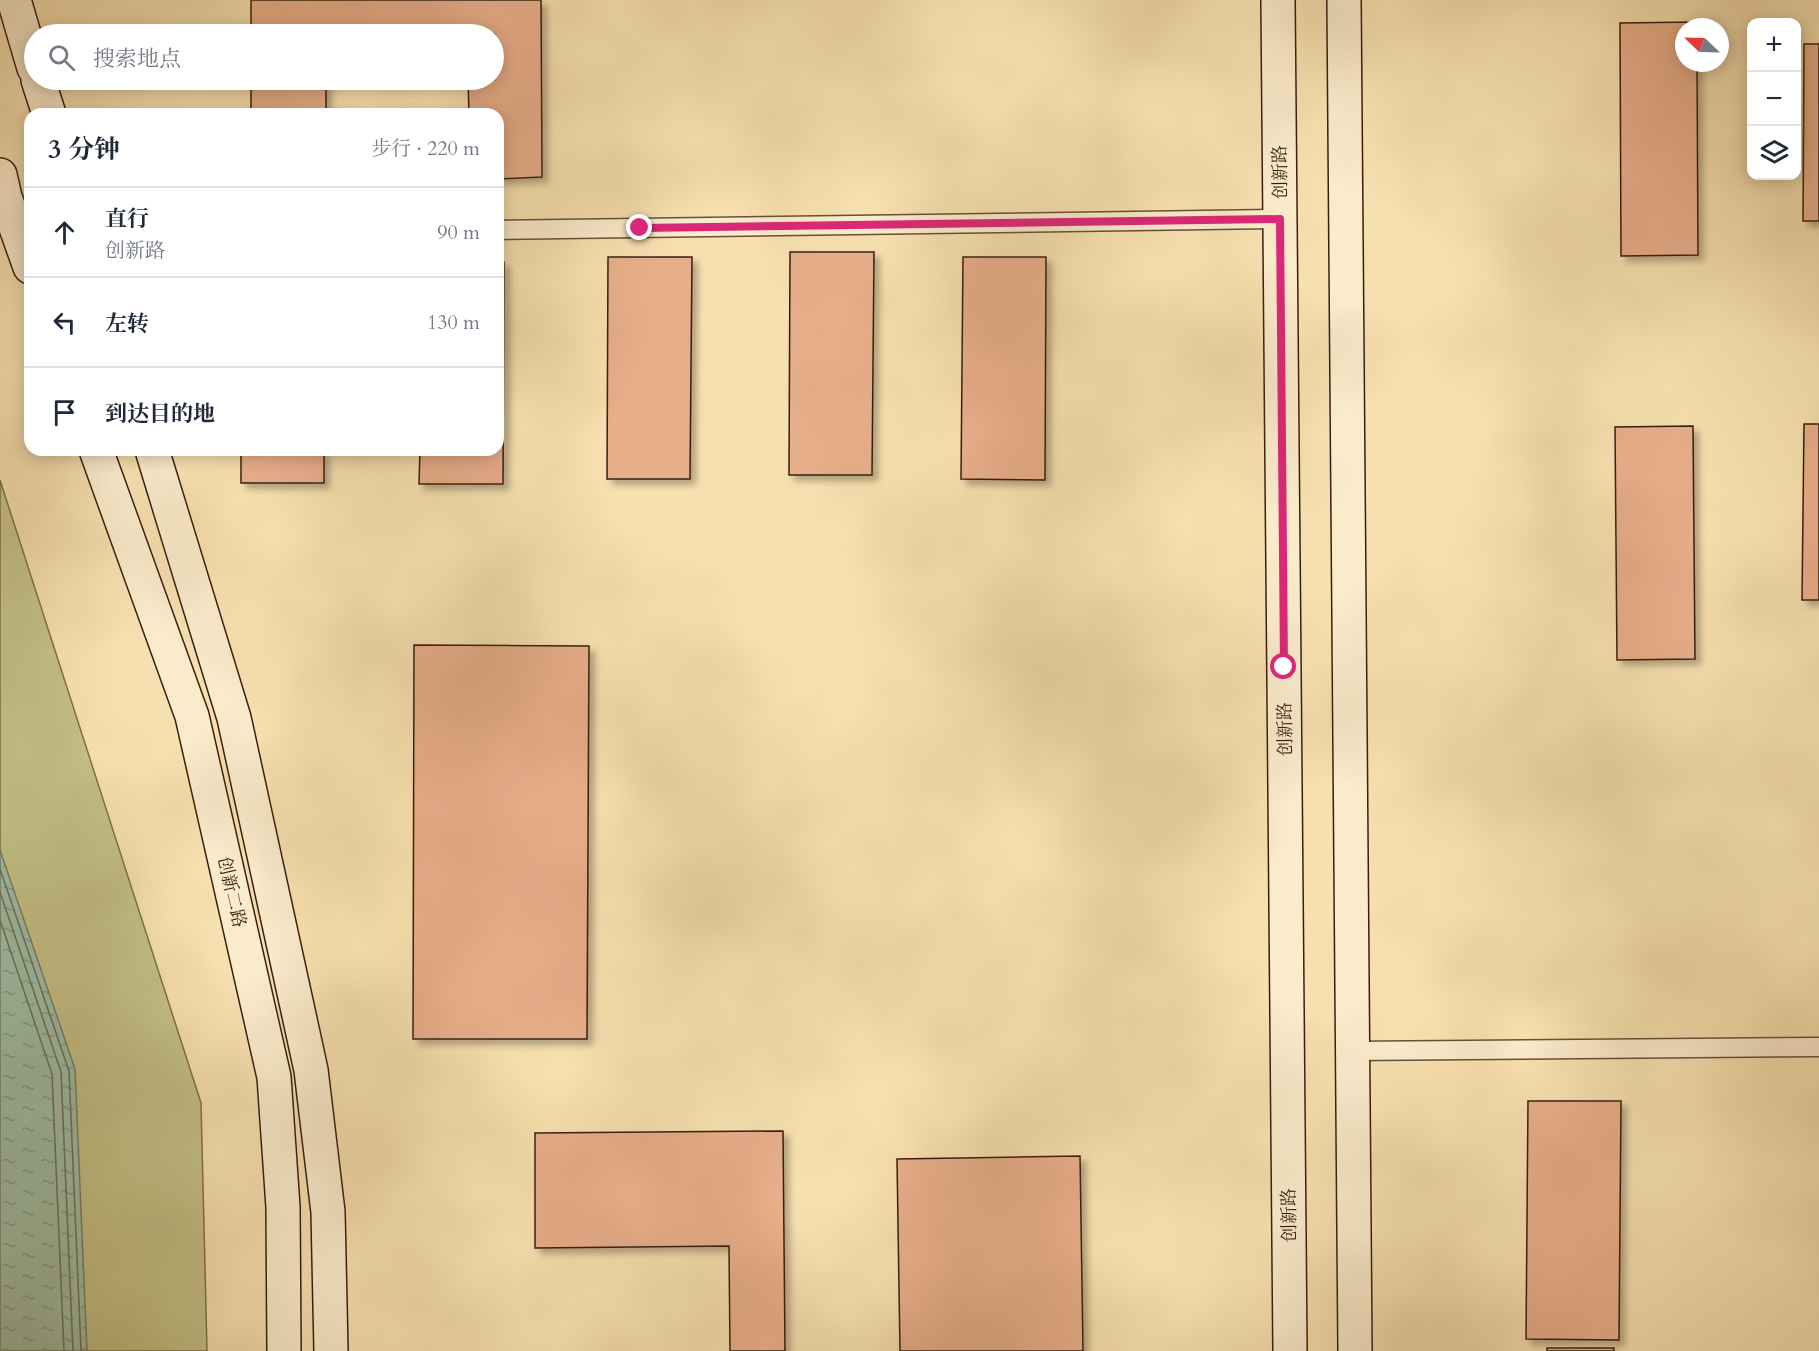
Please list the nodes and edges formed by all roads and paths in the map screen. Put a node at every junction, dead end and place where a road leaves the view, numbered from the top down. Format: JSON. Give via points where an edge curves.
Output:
{"nodes":[{"id":1,"x":14,"y":0,"type":"edge"},
{"id":2,"x":1278,"y":0,"type":"edge"},
{"id":3,"x":1344,"y":0,"type":"edge"},
{"id":4,"x":24,"y":34,"type":"edge"},
{"id":5,"x":41,"y":90,"type":"edge"},
{"id":6,"x":47,"y":108,"type":"edge"},
{"id":7,"x":2,"y":187,"type":"edge"},
{"id":8,"x":1280,"y":219,"type":"junction"},
{"id":9,"x":504,"y":230,"type":"edge"},
{"id":10,"x":24,"y":250,"type":"edge"},
{"id":11,"x":98,"y":456,"type":"edge"},
{"id":12,"x":154,"y":456,"type":"edge"},
{"id":13,"x":1819,"y":1047,"type":"edge"},
{"id":14,"x":1353,"y":1051,"type":"junction"},
{"id":15,"x":284,"y":1351,"type":"edge"},
{"id":16,"x":331,"y":1351,"type":"edge"},
{"id":17,"x":1290,"y":1351,"type":"edge"},
{"id":18,"x":1355,"y":1351,"type":"edge"}],
"edges":[{"from":1,"to":4,"type":"main road"},
{"from":2,"to":8,"type":"main road","name":"创新路"},
{"from":3,"to":14,"type":"main road"},
{"from":5,"to":6,"type":"main road"},
{"from":7,"to":10,"type":"main road"},
{"from":8,"to":9,"type":"lane"},
{"from":8,"to":17,"type":"main road","name":"创新路"},
{"from":11,"to":15,"type":"main road","name":"创新二路","via":[[192,716],[274,1077],[282,1207]]},
{"from":12,"to":16,"type":"main road","via":[[234,718],[311,1070],[327,1212]]},
{"from":13,"to":14,"type":"lane"},
{"from":14,"to":18,"type":"main road"}]}
